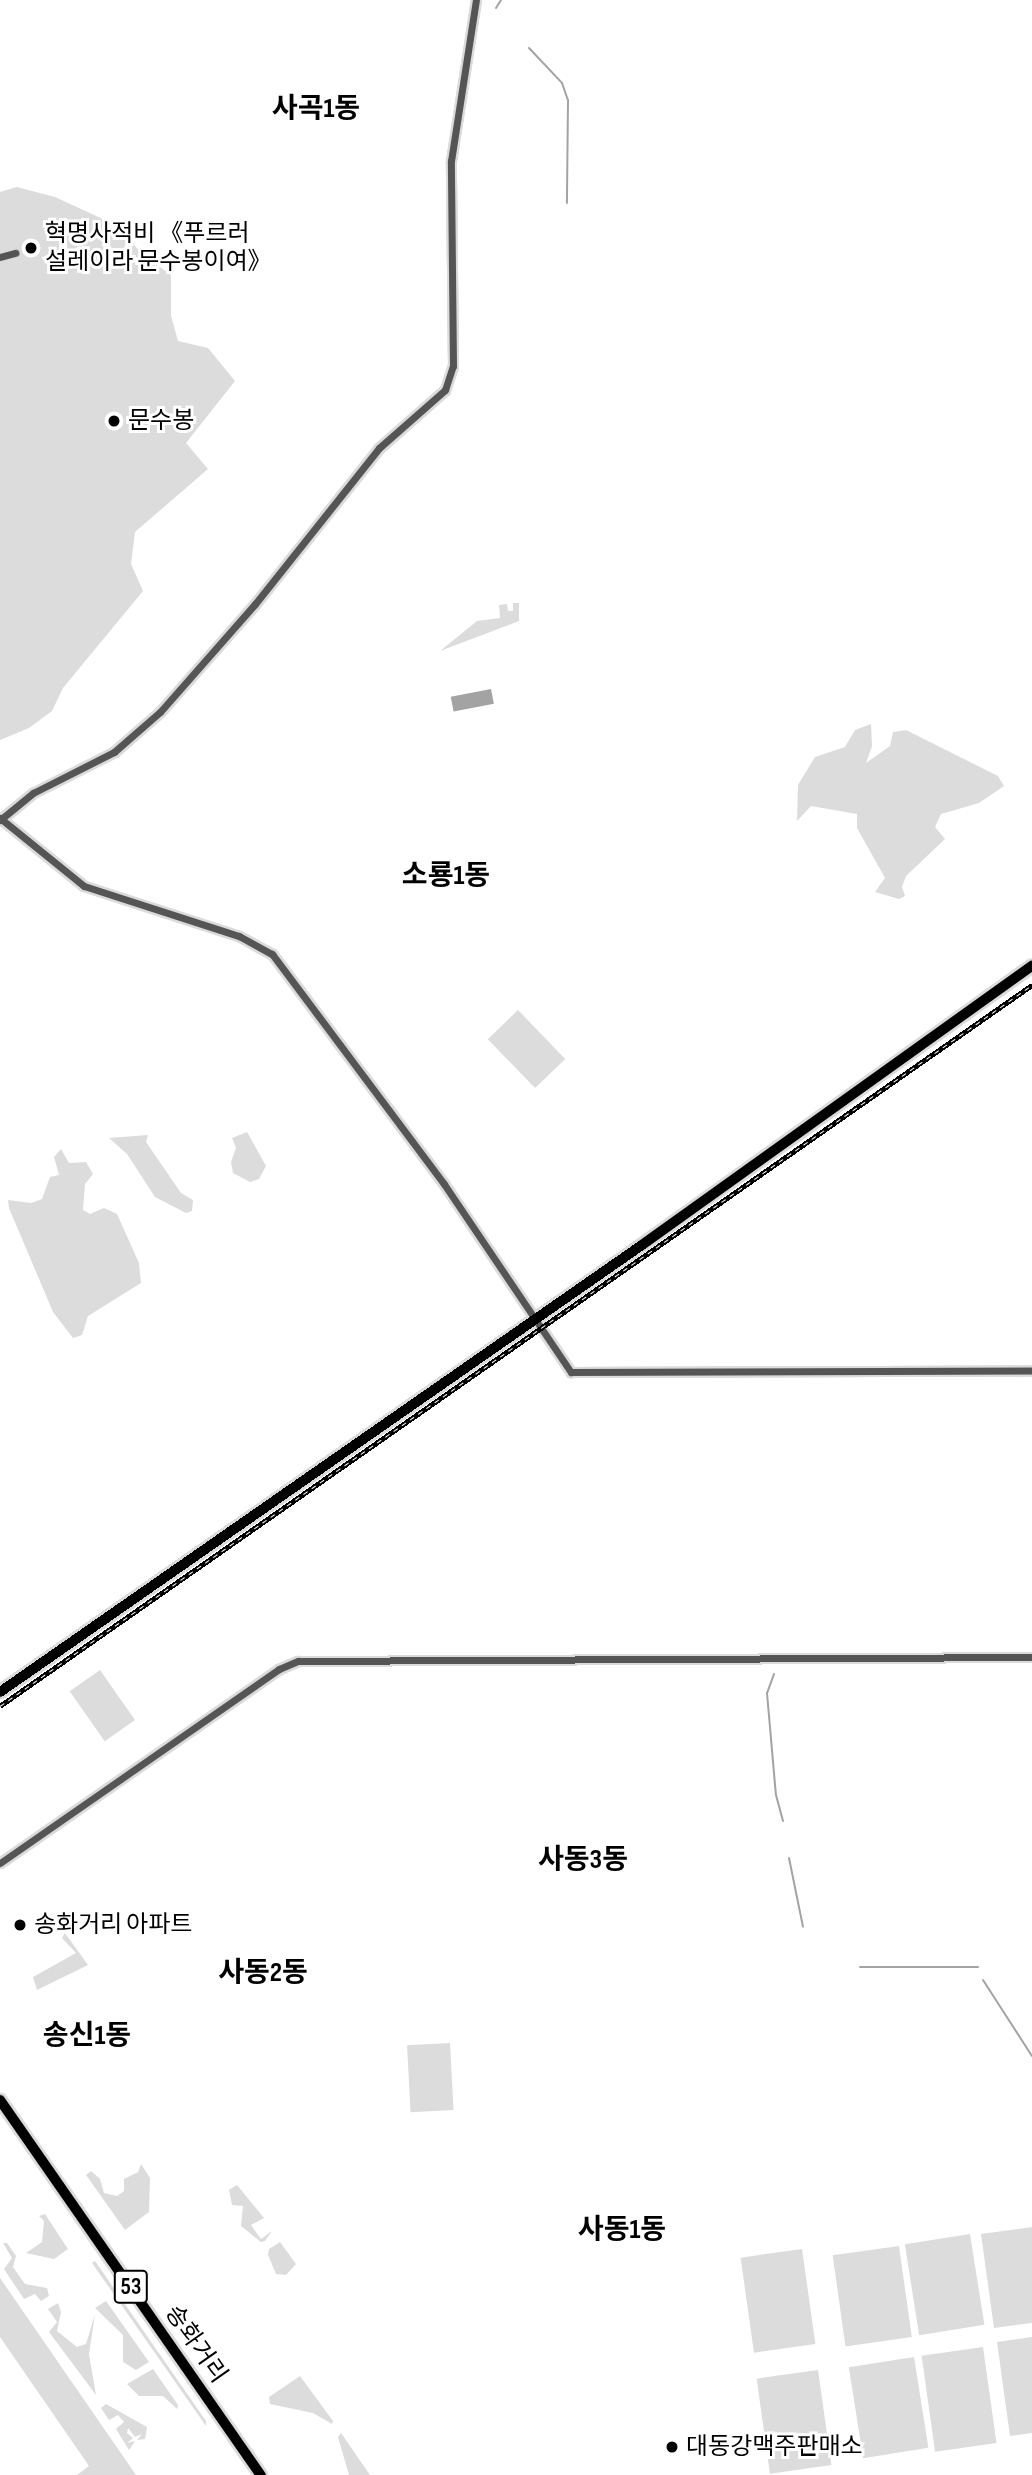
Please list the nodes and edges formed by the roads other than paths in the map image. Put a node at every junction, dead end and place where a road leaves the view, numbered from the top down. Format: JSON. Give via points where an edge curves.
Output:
{"nodes":[{"id":1,"x":476,"y":0,"type":"edge"},
{"id":2,"x":15,"y":253,"type":"dead end"},
{"id":3,"x":0,"y":257,"type":"edge"},
{"id":4,"x":0,"y":819,"type":"edge"},
{"id":5,"x":1032,"y":966,"type":"edge"},
{"id":6,"x":534,"y":1319,"type":"junction"},
{"id":7,"x":1032,"y":1370,"type":"edge"},
{"id":8,"x":1032,"y":1657,"type":"edge"},
{"id":9,"x":0,"y":1692,"type":"edge"},
{"id":10,"x":0,"y":1863,"type":"edge"},
{"id":11,"x":0,"y":2100,"type":"edge"},
{"id":12,"x":261,"y":2475,"type":"edge"}],
"edges":[{"from":1,"to":4,"type":"street","via":[[450,161],[453,366],[445,390],[379,447],[249,611],[160,712],[114,752],[33,793]]},
{"from":2,"to":3,"type":"street"},
{"from":4,"to":6,"type":"street","via":[[84,886],[239,936],[272,954],[444,1184]]},
{"from":5,"to":6,"type":"main road"},
{"from":6,"to":7,"type":"street","via":[[564,1366],[575,1373]]},
{"from":6,"to":9,"type":"main road"},
{"from":8,"to":10,"type":"street","via":[[298,1661],[279,1669]]},
{"from":11,"to":12,"type":"main road","name":"송화거리","number":"53"}]}
